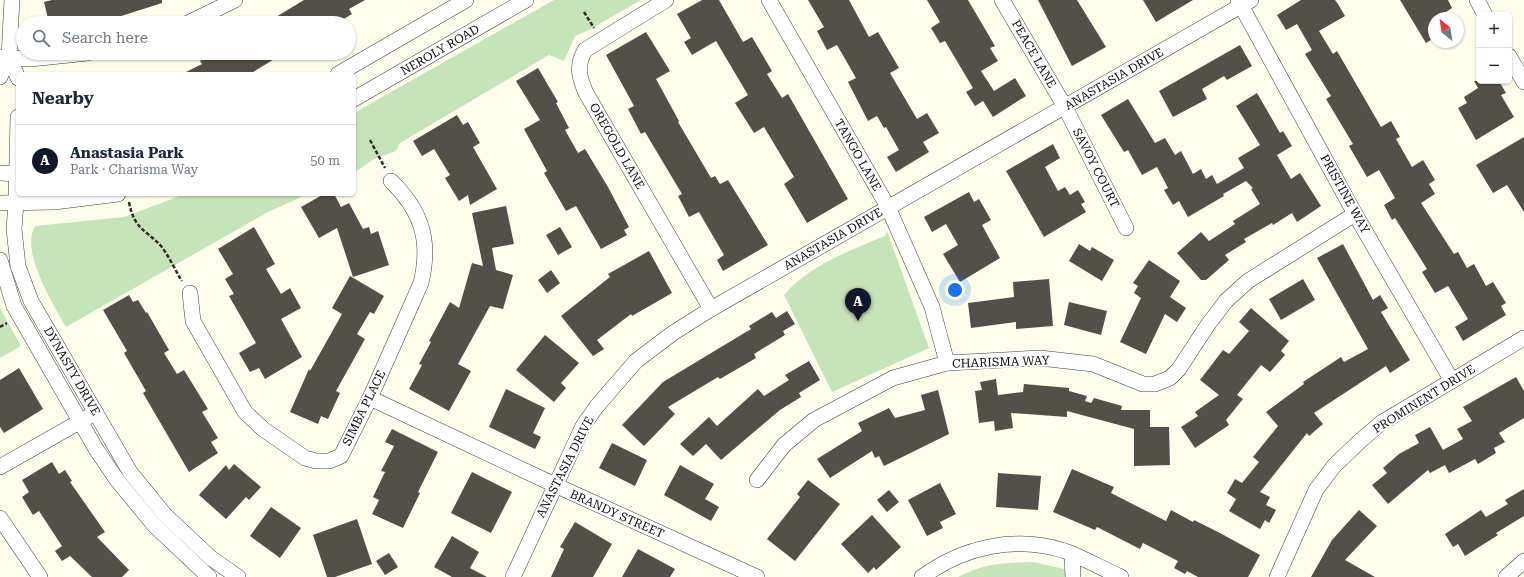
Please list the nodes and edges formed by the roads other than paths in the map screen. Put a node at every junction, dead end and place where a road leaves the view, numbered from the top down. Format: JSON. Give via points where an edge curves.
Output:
{"nodes":[{"id":1,"x":12,"y":0,"type":"edge"},
{"id":2,"x":235,"y":0,"type":"edge"},
{"id":3,"x":466,"y":0,"type":"edge"},
{"id":4,"x":526,"y":0,"type":"edge"},
{"id":5,"x":769,"y":0,"type":"edge"},
{"id":6,"x":1002,"y":0,"type":"edge"},
{"id":7,"x":1477,"y":0,"type":"edge"},
{"id":8,"x":1243,"y":2,"type":"edge"},
{"id":9,"x":660,"y":4,"type":"edge"},
{"id":10,"x":1483,"y":12,"type":"edge"},
{"id":11,"x":202,"y":16,"type":"edge"},
{"id":12,"x":5,"y":57,"type":"edge"},
{"id":13,"x":16,"y":57,"type":"edge"},
{"id":14,"x":1512,"y":61,"type":"edge"},
{"id":15,"x":341,"y":72,"type":"edge"},
{"id":16,"x":16,"y":75,"type":"edge"},
{"id":17,"x":0,"y":77,"type":"edge"},
{"id":18,"x":1524,"y":82,"type":"edge"},
{"id":19,"x":356,"y":98,"type":"edge"},
{"id":20,"x":1065,"y":107,"type":"junction"},
{"id":21,"x":0,"y":173,"type":"edge"},
{"id":22,"x":16,"y":174,"type":"edge"},
{"id":23,"x":391,"y":181,"type":"road end"},
{"id":24,"x":16,"y":196,"type":"edge"},
{"id":25,"x":123,"y":197,"type":"edge"},
{"id":26,"x":0,"y":203,"type":"edge"},
{"id":27,"x":16,"y":203,"type":"junction"},
{"id":28,"x":888,"y":207,"type":"junction"},
{"id":29,"x":1356,"y":214,"type":"junction"},
{"id":30,"x":1126,"y":228,"type":"dead end"},
{"id":31,"x":0,"y":260,"type":"edge"},
{"id":32,"x":190,"y":293,"type":"road end"},
{"id":33,"x":711,"y":309,"type":"junction"},
{"id":34,"x":1524,"y":338,"type":"edge"},
{"id":35,"x":947,"y":363,"type":"junction"},
{"id":36,"x":1452,"y":381,"type":"junction"},
{"id":37,"x":370,"y":398,"type":"junction"},
{"id":38,"x":96,"y":412,"type":"junction"},
{"id":39,"x":80,"y":421,"type":"junction"},
{"id":40,"x":0,"y":467,"type":"edge"},
{"id":41,"x":757,"y":480,"type":"dead end"},
{"id":42,"x":555,"y":485,"type":"junction"},
{"id":43,"x":0,"y":518,"type":"edge"},
{"id":44,"x":1072,"y":554,"type":"junction"},
{"id":45,"x":1524,"y":561,"type":"edge"},
{"id":46,"x":40,"y":577,"type":"edge"},
{"id":47,"x":209,"y":577,"type":"edge"},
{"id":48,"x":238,"y":577,"type":"edge"},
{"id":49,"x":513,"y":577,"type":"edge"},
{"id":50,"x":757,"y":577,"type":"edge"},
{"id":51,"x":922,"y":577,"type":"edge"},
{"id":52,"x":1072,"y":577,"type":"edge"},
{"id":53,"x":1121,"y":577,"type":"edge"},
{"id":54,"x":1277,"y":577,"type":"edge"},
{"id":55,"x":1506,"y":577,"type":"edge"}],
"edges":[{"from":1,"to":12,"type":"street"},
{"from":2,"to":11,"type":"street"},
{"from":3,"to":15,"type":"street"},
{"from":4,"to":19,"type":"street","name":"NEROLY ROAD"},
{"from":5,"to":28,"type":"street","name":"TANGO LANE"},
{"from":6,"to":20,"type":"street","name":"PEACE LANE"},
{"from":7,"to":10,"type":"street"},
{"from":8,"to":20,"type":"street","name":"ANASTASIA DRIVE"},
{"from":8,"to":29,"type":"street","name":"PRISTINE WAY"},
{"from":9,"to":33,"type":"street","name":"OREGOLD LANE","via":[[585,50],[580,59],[580,80]]},
{"from":12,"to":13,"type":"street"},
{"from":12,"to":16,"type":"street"},
{"from":12,"to":17,"type":"street"},
{"from":14,"to":18,"type":"street"},
{"from":20,"to":28,"type":"street","name":"ANASTASIA DRIVE"},
{"from":20,"to":30,"type":"street","name":"SAVOY COURT"},
{"from":21,"to":22,"type":"street"},
{"from":23,"to":37,"type":"street","name":"SIMBA PLACE","via":[[403,192],[419,218],[426,247],[425,267],[421,283]]},
{"from":24,"to":27,"type":"street","name":"DYNASTY DRIVE"},
{"from":25,"to":27,"type":"street"},
{"from":26,"to":27,"type":"street"},
{"from":27,"to":38,"type":"street","name":"DYNASTY DRIVE","via":[[14,229],[18,266],[31,301]]},
{"from":28,"to":33,"type":"street","name":"ANASTASIA DRIVE"},
{"from":28,"to":35,"type":"street","name":"TANGO LANE","via":[[932,307]]},
{"from":29,"to":35,"type":"street","name":"CHARISMA WAY","via":[[1248,281],[1226,301],[1170,378],[1155,384],[1143,384],[1093,364],[1040,358]]},
{"from":29,"to":36,"type":"street","name":"PRISTINE WAY"},
{"from":31,"to":39,"type":"street","name":"DYNASTY DRIVE","via":[[14,306]]},
{"from":32,"to":37,"type":"street","name":"SIMBA PLACE","via":[[193,321],[245,412],[263,430],[305,458],[330,461],[341,456]]},
{"from":33,"to":42,"type":"street","name":"ANASTASIA DRIVE","via":[[636,360],[614,384],[583,426]]},
{"from":34,"to":36,"type":"street","name":"PROMINENT DRIVE"},
{"from":35,"to":41,"type":"street","name":"CHARISMA WAY","via":[[893,378],[814,420],[784,445]]},
{"from":36,"to":54,"type":"street","name":"PROMINENT DRIVE","via":[[1381,423],[1334,466],[1316,490]]},
{"from":37,"to":42,"type":"street","name":"BRANDY STREET"},
{"from":38,"to":39,"type":"street"},
{"from":38,"to":48,"type":"street","name":"DYNASTY DRIVE","via":[[130,472],[166,515],[211,558]]},
{"from":39,"to":40,"type":"street"},
{"from":39,"to":47,"type":"street","name":"DYNASTY DRIVE","via":[[117,480],[154,526]]},
{"from":42,"to":49,"type":"street","name":"ANASTASIA DRIVE"},
{"from":42,"to":50,"type":"street","name":"BRANDY STREET"},
{"from":43,"to":46,"type":"street"},
{"from":44,"to":51,"type":"street","via":[[1019,544],[1000,544],[975,549],[953,558]]},
{"from":44,"to":52,"type":"street"},
{"from":44,"to":53,"type":"street"},
{"from":45,"to":55,"type":"street"}]}
